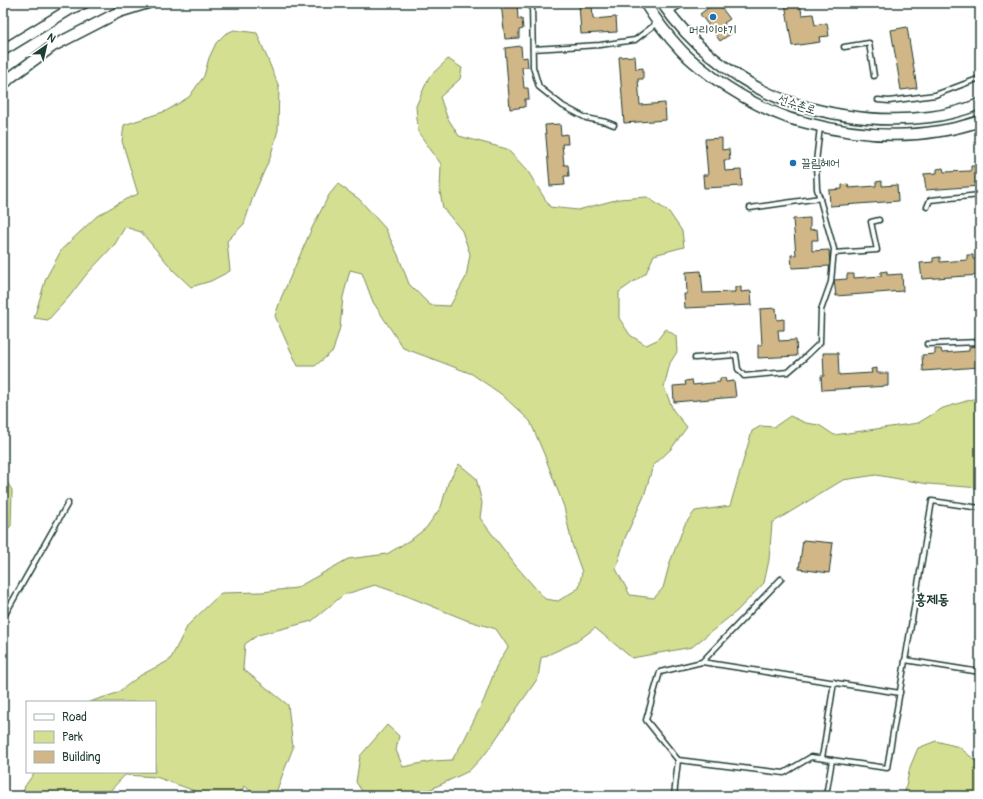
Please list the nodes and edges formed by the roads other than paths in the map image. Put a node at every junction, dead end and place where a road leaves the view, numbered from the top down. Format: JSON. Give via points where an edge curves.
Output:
{"nodes":[{"id":1,"x":84,"y":3,"type":"edge"},
{"id":2,"x":148,"y":3,"type":"edge"},
{"id":3,"x":532,"y":3,"type":"edge"},
{"id":4,"x":645,"y":3,"type":"edge"},
{"id":5,"x":662,"y":3,"type":"edge"},
{"id":6,"x":684,"y":3,"type":"edge"},
{"id":7,"x":669,"y":13,"type":"junction"},
{"id":8,"x":658,"y":22,"type":"junction"},
{"id":9,"x":844,"y":47,"type":"dead end"},
{"id":10,"x":533,"y":48,"type":"junction"},
{"id":11,"x":3,"y":50,"type":"edge"},
{"id":12,"x":874,"y":76,"type":"dead end"},
{"id":13,"x":980,"y":78,"type":"edge"},
{"id":14,"x":3,"y":85,"type":"edge"},
{"id":15,"x":878,"y":100,"type":"dead end"},
{"id":16,"x":980,"y":104,"type":"edge"},
{"id":17,"x":823,"y":111,"type":"junction"},
{"id":18,"x":980,"y":120,"type":"edge"},
{"id":19,"x":614,"y":125,"type":"dead end"},
{"id":20,"x":820,"y":126,"type":"junction"},
{"id":21,"x":980,"y":195,"type":"edge"},
{"id":22,"x":820,"y":198,"type":"junction"},
{"id":23,"x":927,"y":207,"type":"dead end"},
{"id":24,"x":750,"y":208,"type":"dead end"},
{"id":25,"x":879,"y":220,"type":"dead end"},
{"id":26,"x":834,"y":253,"type":"junction"},
{"id":27,"x":980,"y":342,"type":"edge"},
{"id":28,"x":927,"y":344,"type":"dead end"},
{"id":29,"x":695,"y":358,"type":"dead end"},
{"id":30,"x":68,"y":503,"type":"dead end"},
{"id":31,"x":980,"y":508,"type":"edge"},
{"id":32,"x":781,"y":579,"type":"dead end"},
{"id":33,"x":3,"y":618,"type":"edge"},
{"id":34,"x":905,"y":660,"type":"junction"},
{"id":35,"x":702,"y":662,"type":"junction"},
{"id":36,"x":980,"y":672,"type":"edge"},
{"id":37,"x":834,"y":682,"type":"junction"},
{"id":38,"x":900,"y":693,"type":"junction"},
{"id":39,"x":822,"y":758,"type":"junction"},
{"id":40,"x":678,"y":760,"type":"junction"},
{"id":41,"x":832,"y":760,"type":"junction"},
{"id":42,"x":674,"y":796,"type":"edge"},
{"id":43,"x":826,"y":796,"type":"edge"}],
"edges":[{"from":1,"to":11,"type":"street"},
{"from":2,"to":14,"type":"street","via":[[119,12],[53,46]]},
{"from":3,"to":10,"type":"lane"},
{"from":4,"to":8,"type":"street","name":"선수촌로"},
{"from":5,"to":7,"type":"street","name":"선수촌로"},
{"from":6,"to":7,"type":"lane"},
{"from":7,"to":8,"type":"street"},
{"from":7,"to":17,"type":"street","name":"선수촌로","via":[[691,38],[735,73],[765,91]]},
{"from":8,"to":10,"type":"lane","via":[[635,40],[600,45]]},
{"from":8,"to":20,"type":"street","name":"선수촌로","via":[[680,49],[726,86],[758,105],[787,117]]},
{"from":9,"to":12,"type":"lane","via":[[869,43]]},
{"from":10,"to":19,"type":"lane","via":[[533,67],[539,87],[563,106],[586,118]]},
{"from":13,"to":15,"type":"lane","via":[[935,94],[889,101]]},
{"from":16,"to":17,"type":"street","name":"선수촌로","via":[[931,117],[897,119],[860,118]]},
{"from":17,"to":20,"type":"street"},
{"from":18,"to":20,"type":"street","name":"선수촌로","via":[[966,126],[898,135],[858,133]]},
{"from":20,"to":22,"type":"lane","via":[[816,162]]},
{"from":21,"to":23,"type":"lane","via":[[930,200]]},
{"from":22,"to":24,"type":"lane"},
{"from":22,"to":26,"type":"lane"},
{"from":25,"to":26,"type":"lane","via":[[871,222],[877,250]]},
{"from":26,"to":29,"type":"lane","via":[[831,282],[821,310],[820,343],[788,372],[744,376],[738,369],[736,355]]},
{"from":27,"to":28,"type":"lane"},
{"from":30,"to":33,"type":"lane"},
{"from":31,"to":34,"type":"lane","via":[[932,500]]},
{"from":32,"to":35,"type":"lane"},
{"from":34,"to":36,"type":"lane"},
{"from":34,"to":38,"type":"lane"},
{"from":35,"to":37,"type":"lane"},
{"from":35,"to":40,"type":"lane","via":[[660,672],[646,720]]},
{"from":37,"to":38,"type":"lane"},
{"from":37,"to":39,"type":"lane"},
{"from":38,"to":41,"type":"lane","via":[[887,768]]},
{"from":39,"to":40,"type":"lane","via":[[811,756],[784,772]]},
{"from":39,"to":41,"type":"lane"},
{"from":40,"to":42,"type":"lane"},
{"from":41,"to":43,"type":"lane"}]}
